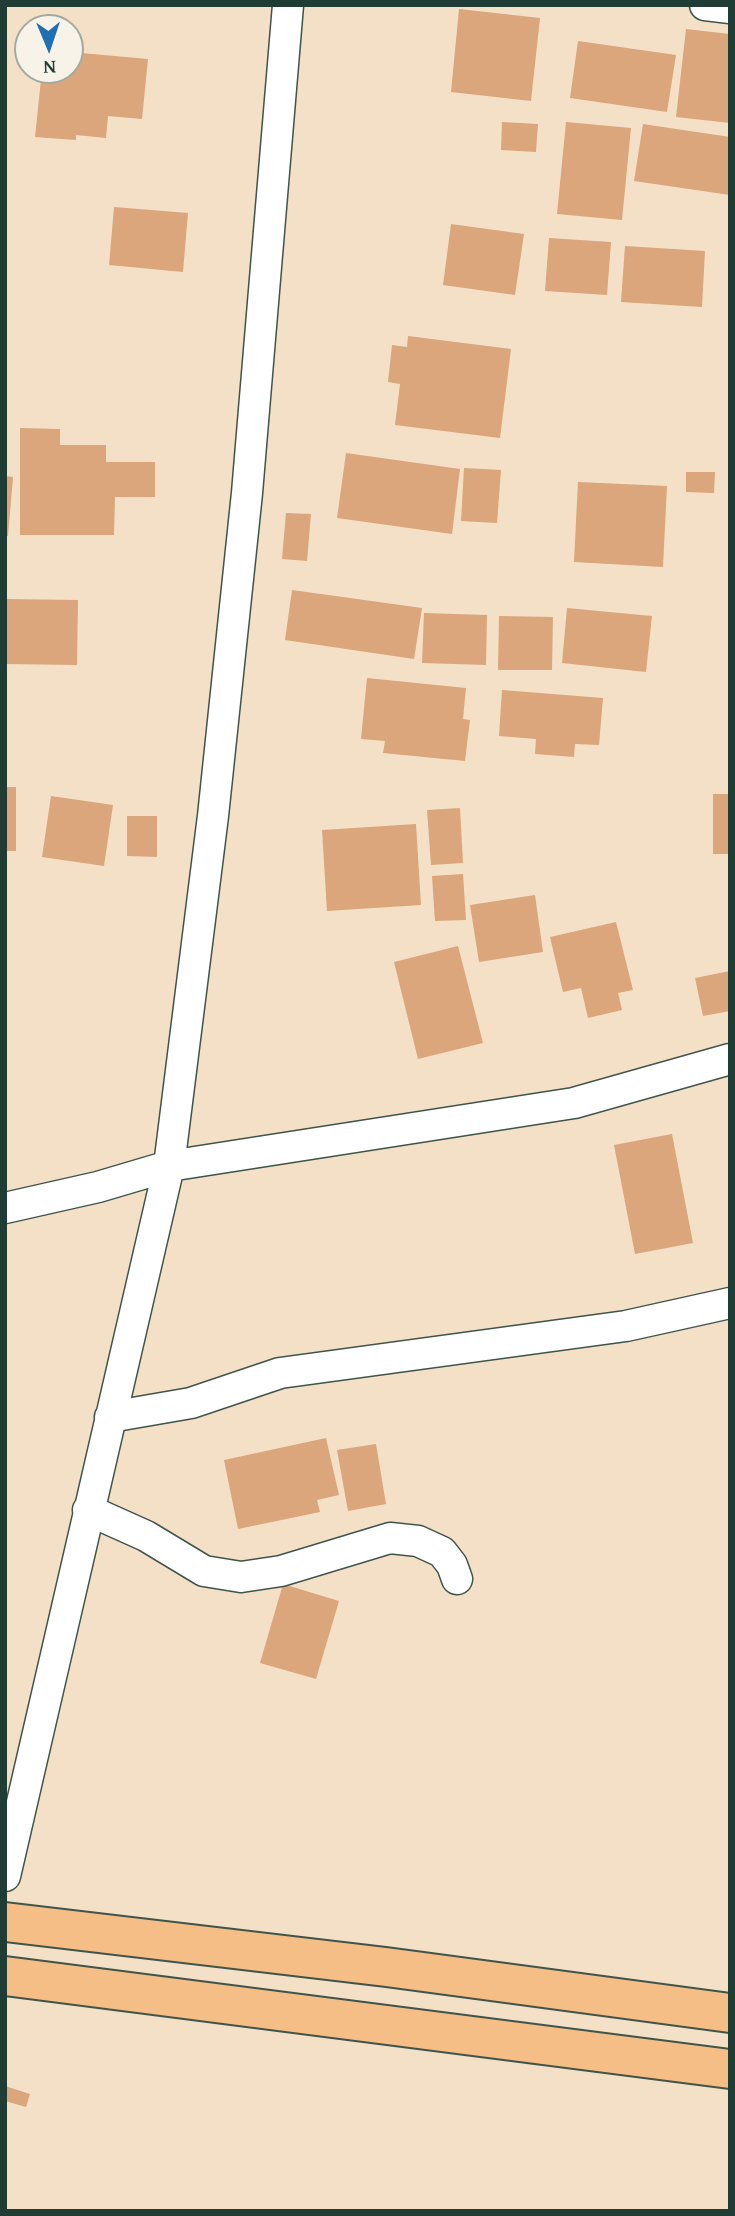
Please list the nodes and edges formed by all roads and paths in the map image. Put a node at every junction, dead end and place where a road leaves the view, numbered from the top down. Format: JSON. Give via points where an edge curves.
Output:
{"nodes":[{"id":1,"x":288,"y":5,"type":"edge"},
{"id":2,"x":705,"y":5,"type":"edge"},
{"id":3,"x":730,"y":8,"type":"edge"},
{"id":4,"x":730,"y":1059,"type":"edge"},
{"id":5,"x":169,"y":1166,"type":"junction"},
{"id":6,"x":5,"y":1208,"type":"edge"},
{"id":7,"x":730,"y":1303,"type":"edge"},
{"id":8,"x":110,"y":1417,"type":"junction"},
{"id":9,"x":89,"y":1510,"type":"junction"},
{"id":10,"x":457,"y":1579,"type":"dead end"},
{"id":11,"x":10,"y":1828,"type":"edge"},
{"id":12,"x":5,"y":1876,"type":"edge"},
{"id":13,"x":5,"y":1922,"type":"edge"},
{"id":14,"x":5,"y":1976,"type":"edge"},
{"id":15,"x":730,"y":2013,"type":"edge"},
{"id":16,"x":730,"y":2069,"type":"edge"}],
"edges":[{"from":1,"to":5,"type":"street","via":[[247,493]]},
{"from":2,"to":3,"type":"street"},
{"from":4,"to":5,"type":"street","via":[[574,1103]]},
{"from":5,"to":6,"type":"street"},
{"from":5,"to":8,"type":"street"},
{"from":7,"to":8,"type":"street","via":[[625,1326],[280,1373],[191,1403]]},
{"from":8,"to":9,"type":"street"},
{"from":9,"to":10,"type":"street","via":[[146,1536],[204,1571],[241,1577],[281,1572],[390,1538],[418,1541],[442,1552]]},
{"from":9,"to":11,"type":"street"},
{"from":11,"to":12,"type":"street"},
{"from":13,"to":15,"type":"highway"},
{"from":14,"to":16,"type":"highway"}]}
